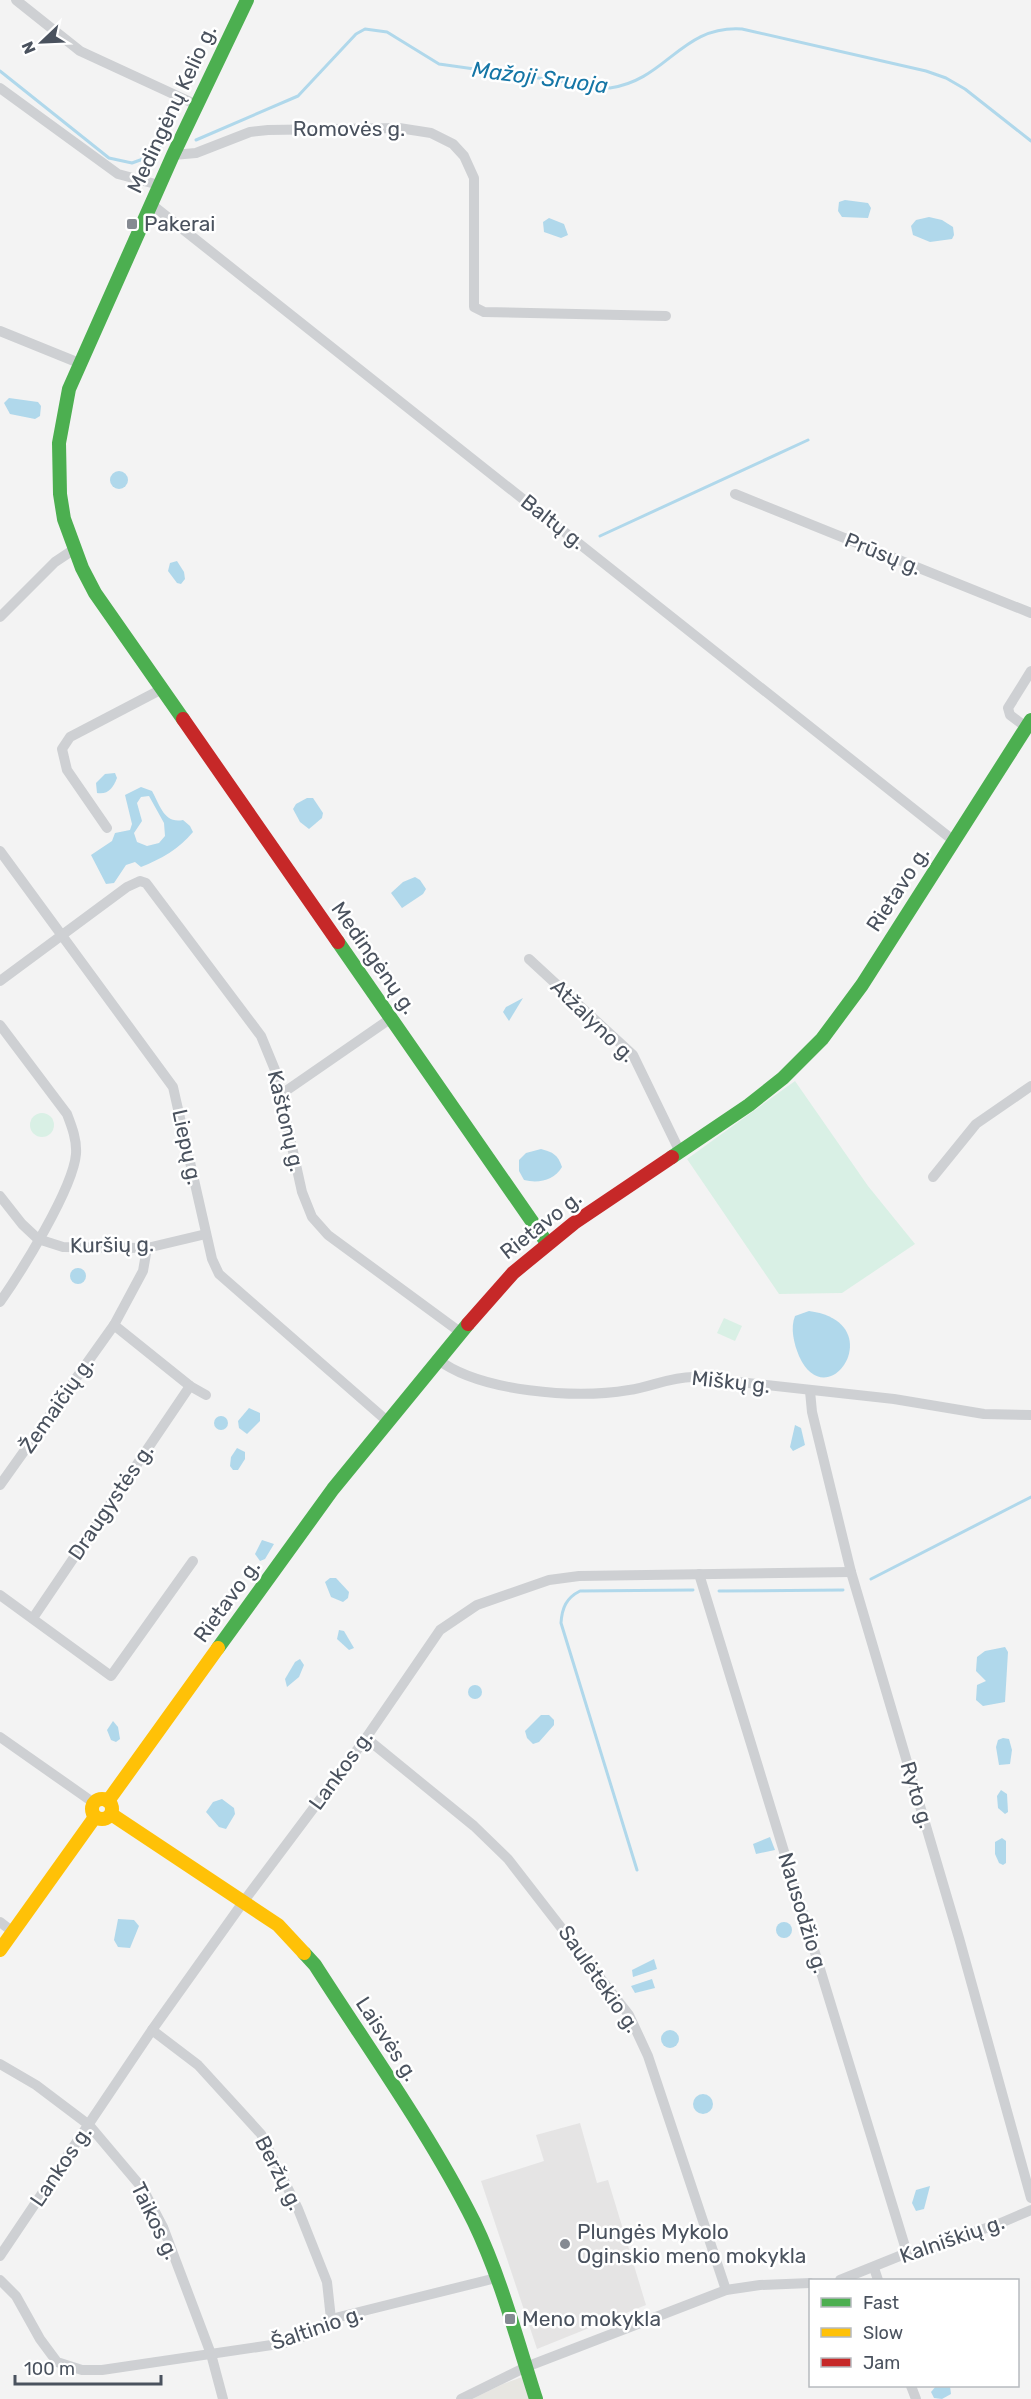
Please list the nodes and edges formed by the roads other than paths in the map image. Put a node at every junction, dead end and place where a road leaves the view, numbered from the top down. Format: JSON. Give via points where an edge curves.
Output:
{"nodes":[{"id":1,"x":16,"y":0,"type":"edge"},
{"id":2,"x":247,"y":0,"type":"edge"},
{"id":3,"x":0,"y":88,"type":"edge"},
{"id":4,"x":197,"y":105,"type":"junction"},
{"id":5,"x":173,"y":155,"type":"junction"},
{"id":6,"x":159,"y":185,"type":"junction"},
{"id":7,"x":151,"y":204,"type":"junction"},
{"id":8,"x":666,"y":316,"type":"dead end"},
{"id":9,"x":0,"y":331,"type":"edge"},
{"id":10,"x":79,"y":363,"type":"junction"},
{"id":11,"x":735,"y":494,"type":"dead end"},
{"id":12,"x":73,"y":550,"type":"junction"},
{"id":13,"x":1031,"y":614,"type":"edge"},
{"id":14,"x":0,"y":618,"type":"edge"},
{"id":15,"x":1031,"y":671,"type":"edge"},
{"id":16,"x":165,"y":692,"type":"junction"},
{"id":17,"x":1028,"y":724,"type":"edge"},
{"id":18,"x":107,"y":828,"type":"dead end"},
{"id":19,"x":954,"y":841,"type":"junction"},
{"id":20,"x":0,"y":851,"type":"edge"},
{"id":21,"x":61,"y":935,"type":"junction"},
{"id":22,"x":529,"y":959,"type":"dead end"},
{"id":23,"x":0,"y":981,"type":"edge"},
{"id":24,"x":390,"y":1019,"type":"junction"},
{"id":25,"x":0,"y":1025,"type":"edge"},
{"id":26,"x":1031,"y":1086,"type":"edge"},
{"id":27,"x":280,"y":1095,"type":"junction"},
{"id":28,"x":680,"y":1152,"type":"junction"},
{"id":29,"x":933,"y":1177,"type":"dead end"},
{"id":30,"x":0,"y":1196,"type":"edge"},
{"id":31,"x":206,"y":1234,"type":"junction"},
{"id":32,"x":38,"y":1239,"type":"junction"},
{"id":33,"x":547,"y":1244,"type":"junction"},
{"id":34,"x":147,"y":1248,"type":"junction"},
{"id":35,"x":0,"y":1302,"type":"edge"},
{"id":36,"x":114,"y":1325,"type":"junction"},
{"id":37,"x":460,"y":1332,"type":"junction"},
{"id":38,"x":437,"y":1359,"type":"junction"},
{"id":39,"x":190,"y":1386,"type":"junction"},
{"id":40,"x":810,"y":1391,"type":"junction"},
{"id":41,"x":206,"y":1395,"type":"dead end"},
{"id":42,"x":1031,"y":1415,"type":"edge"},
{"id":43,"x":386,"y":1420,"type":"junction"},
{"id":44,"x":0,"y":1485,"type":"edge"},
{"id":45,"x":193,"y":1561,"type":"dead end"},
{"id":46,"x":851,"y":1572,"type":"junction"},
{"id":47,"x":699,"y":1574,"type":"junction"},
{"id":48,"x":0,"y":1594,"type":"edge"},
{"id":49,"x":33,"y":1618,"type":"junction"},
{"id":50,"x":0,"y":1737,"type":"edge"},
{"id":51,"x":366,"y":1738,"type":"junction"},
{"id":52,"x":109,"y":1808,"type":"junction"},
{"id":53,"x":94,"y":1810,"type":"junction"},
{"id":54,"x":244,"y":1901,"type":"junction"},
{"id":55,"x":0,"y":1922,"type":"edge"},
{"id":56,"x":14,"y":1932,"type":"junction"},
{"id":57,"x":0,"y":1950,"type":"edge"},
{"id":58,"x":152,"y":2030,"type":"junction"},
{"id":59,"x":0,"y":2064,"type":"edge"},
{"id":60,"x":89,"y":2125,"type":"junction"},
{"id":61,"x":1031,"y":2198,"type":"edge"},
{"id":62,"x":1031,"y":2210,"type":"edge"},
{"id":63,"x":907,"y":2253,"type":"junction"},
{"id":64,"x":0,"y":2256,"type":"edge"},
{"id":65,"x":874,"y":2268,"type":"junction"},
{"id":66,"x":496,"y":2278,"type":"junction"},
{"id":67,"x":843,"y":2279,"type":"edge"},
{"id":68,"x":878,"y":2279,"type":"edge"},
{"id":69,"x":0,"y":2280,"type":"edge"},
{"id":70,"x":809,"y":2283,"type":"edge"},
{"id":71,"x":726,"y":2290,"type":"junction"},
{"id":72,"x":331,"y":2319,"type":"junction"},
{"id":73,"x":210,"y":2355,"type":"junction"},
{"id":74,"x":526,"y":2367,"type":"junction"},
{"id":75,"x":223,"y":2399,"type":"edge"},
{"id":76,"x":461,"y":2399,"type":"edge"},
{"id":77,"x":536,"y":2399,"type":"edge"}],
"edges":[{"from":1,"to":4,"type":"street","via":[[80,51]]},
{"from":2,"to":4,"type":"street","name":"Medingėnų Kelio g."},
{"from":3,"to":6,"type":"street","via":[[118,174]]},
{"from":4,"to":5,"type":"street","name":"Medingėnų Kelio g."},
{"from":5,"to":6,"type":"street","name":"Medingėnų Kelio g."},
{"from":5,"to":8,"type":"street","name":"Romovės g.","via":[[196,153],[250,132],[278,129],[399,128],[445,138],[464,156],[474,178],[474,307],[484,312]]},
{"from":6,"to":7,"type":"street","name":"Medingėnų Kelio g."},
{"from":7,"to":10,"type":"street","name":"Medingėnų Kelio g."},
{"from":7,"to":19,"type":"street","name":"Baltų g."},
{"from":9,"to":10,"type":"street"},
{"from":10,"to":12,"type":"street","name":"Medingėnų Kelio g.","via":[[63,409],[58,452],[61,505]]},
{"from":11,"to":13,"type":"street","name":"Prūsų g."},
{"from":12,"to":14,"type":"street","via":[[55,562]]},
{"from":12,"to":16,"type":"street","name":"Medingėnų Kelio g.","via":[[95,593]]},
{"from":15,"to":17,"type":"street","via":[[1008,708],[1010,715]]},
{"from":16,"to":18,"type":"street","via":[[70,737],[62,749],[67,770]]},
{"from":16,"to":24,"type":"street","name":"Medingėnų g."},
{"from":17,"to":19,"type":"street","name":"Rietavo g."},
{"from":19,"to":28,"type":"street","name":"Rietavo g.","via":[[862,985],[822,1039],[783,1078]]},
{"from":20,"to":21,"type":"street","name":"Liepų g."},
{"from":21,"to":23,"type":"street"},
{"from":21,"to":27,"type":"street","name":"Kaštonų g.","via":[[127,887],[140,881],[152,887],[261,1036]]},
{"from":21,"to":31,"type":"street","name":"Liepų g.","via":[[173,1088]]},
{"from":22,"to":28,"type":"street","name":"Atžalyno g.","via":[[633,1054]]},
{"from":24,"to":27,"type":"street"},
{"from":24,"to":33,"type":"street","name":"Medingėnų g."},
{"from":25,"to":32,"type":"street","via":[[67,1113],[75,1140],[74,1165]]},
{"from":26,"to":29,"type":"street","via":[[976,1124]]},
{"from":27,"to":37,"type":"street","name":"Kaštonų g.","via":[[302,1192],[319,1226]]},
{"from":28,"to":33,"type":"street","name":"Rietavo g."},
{"from":30,"to":32,"type":"street","name":"Kuršių g."},
{"from":31,"to":34,"type":"street","name":"Kuršių g."},
{"from":31,"to":43,"type":"street","name":"Liepų g.","via":[[219,1274]]},
{"from":32,"to":34,"type":"street","name":"Kuršių g.","via":[[63,1247]]},
{"from":32,"to":35,"type":"street","via":[[29,1261]]},
{"from":33,"to":37,"type":"street","name":"Rietavo g.","via":[[513,1273]]},
{"from":34,"to":36,"type":"street","name":"Žemaičių g.","via":[[143,1271]]},
{"from":36,"to":39,"type":"street"},
{"from":36,"to":44,"type":"street","name":"Žemaičių g."},
{"from":37,"to":38,"type":"street","name":"Rietavo g."},
{"from":38,"to":40,"type":"street","name":"Miškų g.","via":[[453,1370],[486,1382],[547,1392],[629,1390],[682,1377]]},
{"from":38,"to":43,"type":"street","name":"Rietavo g."},
{"from":39,"to":41,"type":"street"},
{"from":39,"to":49,"type":"street","name":"Draugystės g."},
{"from":40,"to":42,"type":"street","name":"Miškų g.","via":[[894,1399],[984,1414]]},
{"from":40,"to":46,"type":"street","name":"Ryto g."},
{"from":43,"to":52,"type":"street","name":"Rietavo g.","via":[[333,1489]]},
{"from":45,"to":49,"type":"street","via":[[111,1676]]},
{"from":46,"to":47,"type":"street","name":"Lankos g."},
{"from":46,"to":61,"type":"street","name":"Ryto g."},
{"from":47,"to":51,"type":"street","name":"Lankos g.","via":[[549,1580],[477,1605],[440,1630]]},
{"from":47,"to":63,"type":"street","name":"Nausodžio g."},
{"from":48,"to":49,"type":"street"},
{"from":50,"to":53,"type":"street"},
{"from":51,"to":54,"type":"street","name":"Lankos g."},
{"from":51,"to":71,"type":"street","name":"Saulėtekio g.","via":[[474,1826],[508,1859],[629,2015],[648,2056]]},
{"from":52,"to":53,"type":"street","via":[[105,1819]]},
{"from":52,"to":54,"type":"street","name":"Laisvės g."},
{"from":53,"to":56,"type":"street"},
{"from":54,"to":58,"type":"street","name":"Lankos g."},
{"from":54,"to":66,"type":"street","name":"Laisvės g.","via":[[278,1926],[315,1965],[458,2190]]},
{"from":55,"to":56,"type":"street"},
{"from":56,"to":57,"type":"street"},
{"from":58,"to":60,"type":"street","name":"Lankos g."},
{"from":58,"to":72,"type":"street","name":"Beržų g.","via":[[198,2065],[261,2134],[294,2200],[327,2282]]},
{"from":59,"to":60,"type":"street","name":"Taikos g.","via":[[36,2085]]},
{"from":60,"to":64,"type":"street","name":"Lankos g."},
{"from":60,"to":73,"type":"street","name":"Taikos g.","via":[[143,2189],[163,2227]]},
{"from":62,"to":63,"type":"street","name":"Kalniškių g."},
{"from":63,"to":65,"type":"street","name":"Kalniškių g."},
{"from":65,"to":67,"type":"street","name":"Kalniškių g."},
{"from":65,"to":68,"type":"street"},
{"from":66,"to":72,"type":"street","name":"Šaltinio g."},
{"from":66,"to":74,"type":"street","name":"Laisvės g."},
{"from":69,"to":73,"type":"street","name":"Šaltinio g.","via":[[16,2296],[50,2354],[65,2367],[102,2370]]},
{"from":70,"to":71,"type":"street","via":[[760,2284]]},
{"from":71,"to":74,"type":"street"},
{"from":72,"to":73,"type":"street","name":"Šaltinio g.","via":[[310,2334],[285,2343]]},
{"from":73,"to":75,"type":"street","name":"Taikos g."},
{"from":74,"to":76,"type":"street"},
{"from":74,"to":77,"type":"street","name":"Laisvės g."}]}
